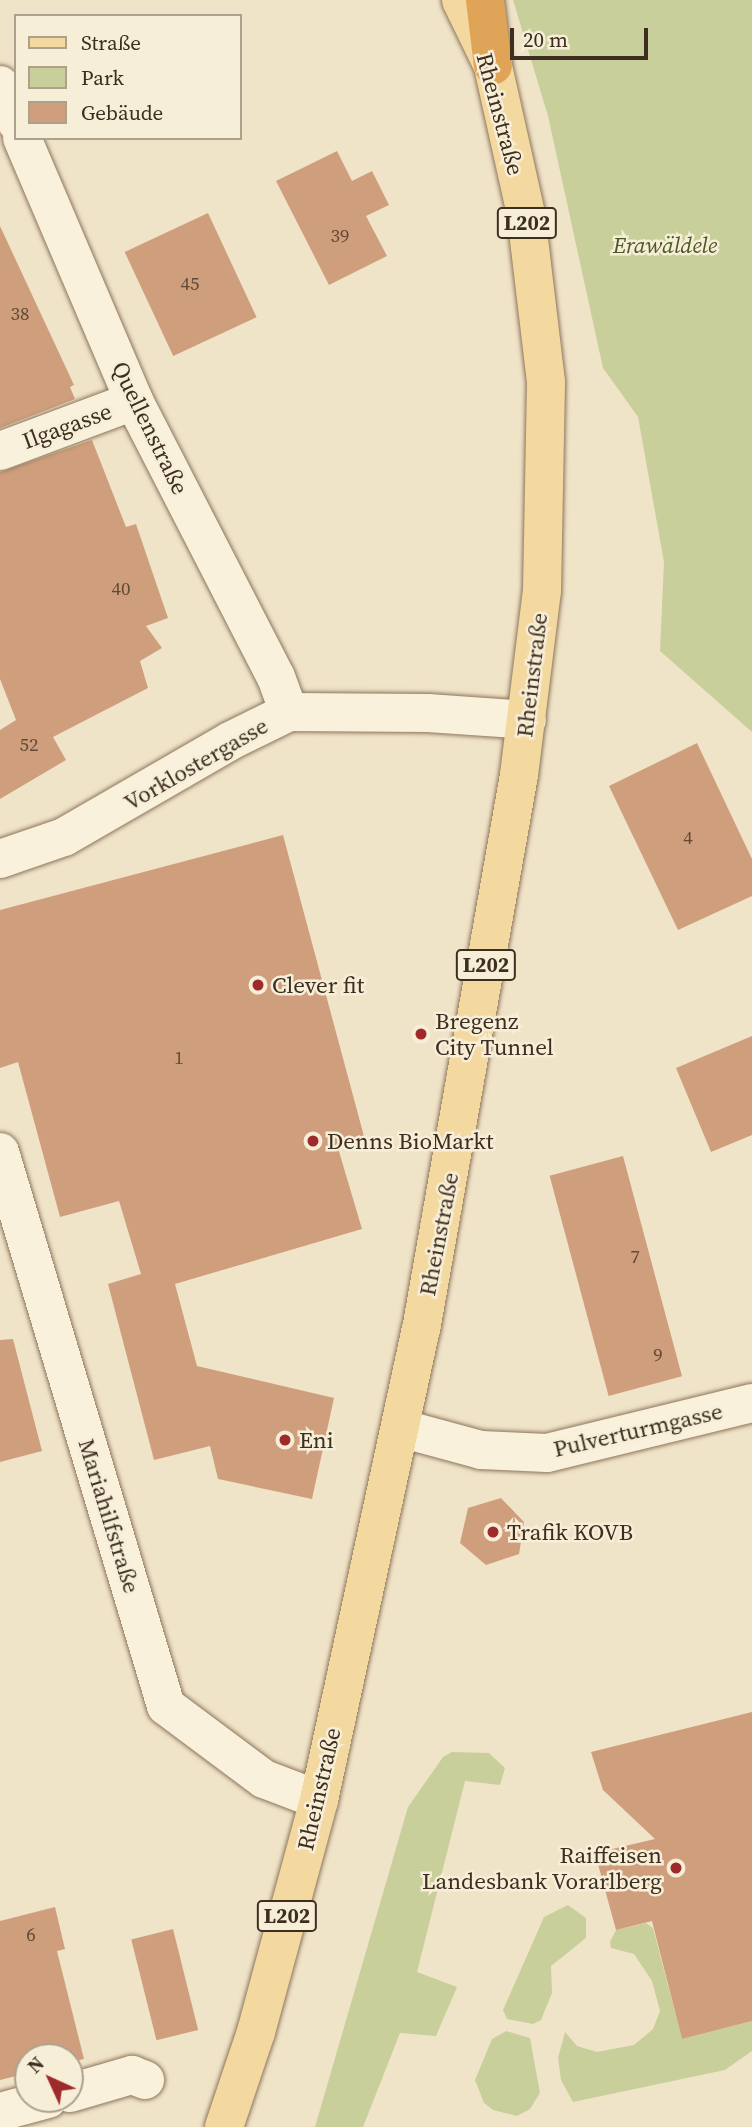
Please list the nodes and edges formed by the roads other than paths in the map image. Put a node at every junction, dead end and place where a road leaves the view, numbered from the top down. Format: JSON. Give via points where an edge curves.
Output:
{"nodes":[{"id":1,"x":461,"y":0,"type":"edge"},
{"id":2,"x":485,"y":0,"type":"edge"},
{"id":3,"x":493,"y":66,"type":"junction"},
{"id":4,"x":21,"y":140,"type":"edge"},
{"id":5,"x":134,"y":401,"type":"junction"},
{"id":6,"x":0,"y":451,"type":"edge"},
{"id":7,"x":289,"y":712,"type":"junction"},
{"id":8,"x":527,"y":720,"type":"junction"},
{"id":9,"x":0,"y":859,"type":"edge"},
{"id":10,"x":0,"y":1152,"type":"edge"},
{"id":11,"x":752,"y":1403,"type":"edge"},
{"id":12,"x":400,"y":1428,"type":"junction"},
{"id":13,"x":318,"y":1800,"type":"junction"},
{"id":14,"x":145,"y":2080,"type":"dead end"},
{"id":15,"x":84,"y":2089,"type":"edge"},
{"id":16,"x":224,"y":2127,"type":"edge"}],
"edges":[{"from":1,"to":3,"type":"main road","name":"Rheinstraße","number":"L202"},
{"from":2,"to":3,"type":"highway"},
{"from":3,"to":8,"type":"main road","name":"Rheinstraße","number":"L202","via":[[526,214],[546,382],[542,590]]},
{"from":4,"to":5,"type":"street","name":"Quellenstraße"},
{"from":5,"to":6,"type":"street","name":"Ilgagasse"},
{"from":5,"to":7,"type":"street","name":"Quellenstraße","via":[[276,677]]},
{"from":7,"to":8,"type":"street","name":"Vorklostergasse","via":[[428,713]]},
{"from":7,"to":9,"type":"street","name":"Vorklostergasse","via":[[64,837]]},
{"from":8,"to":12,"type":"main road","name":"Rheinstraße","number":"L202","via":[[447,1196]]},
{"from":10,"to":13,"type":"street","name":"Mariahilfstraße","via":[[166,1706],[264,1779]]},
{"from":11,"to":12,"type":"street","name":"Pulverturmgasse","via":[[547,1453],[481,1450]]},
{"from":12,"to":13,"type":"main road","name":"Rheinstraße","number":"L202"},
{"from":13,"to":16,"type":"main road","name":"Rheinstraße","number":"L202","via":[[256,2032]]},
{"from":14,"to":15,"type":"street","via":[[132,2075]]}]}
